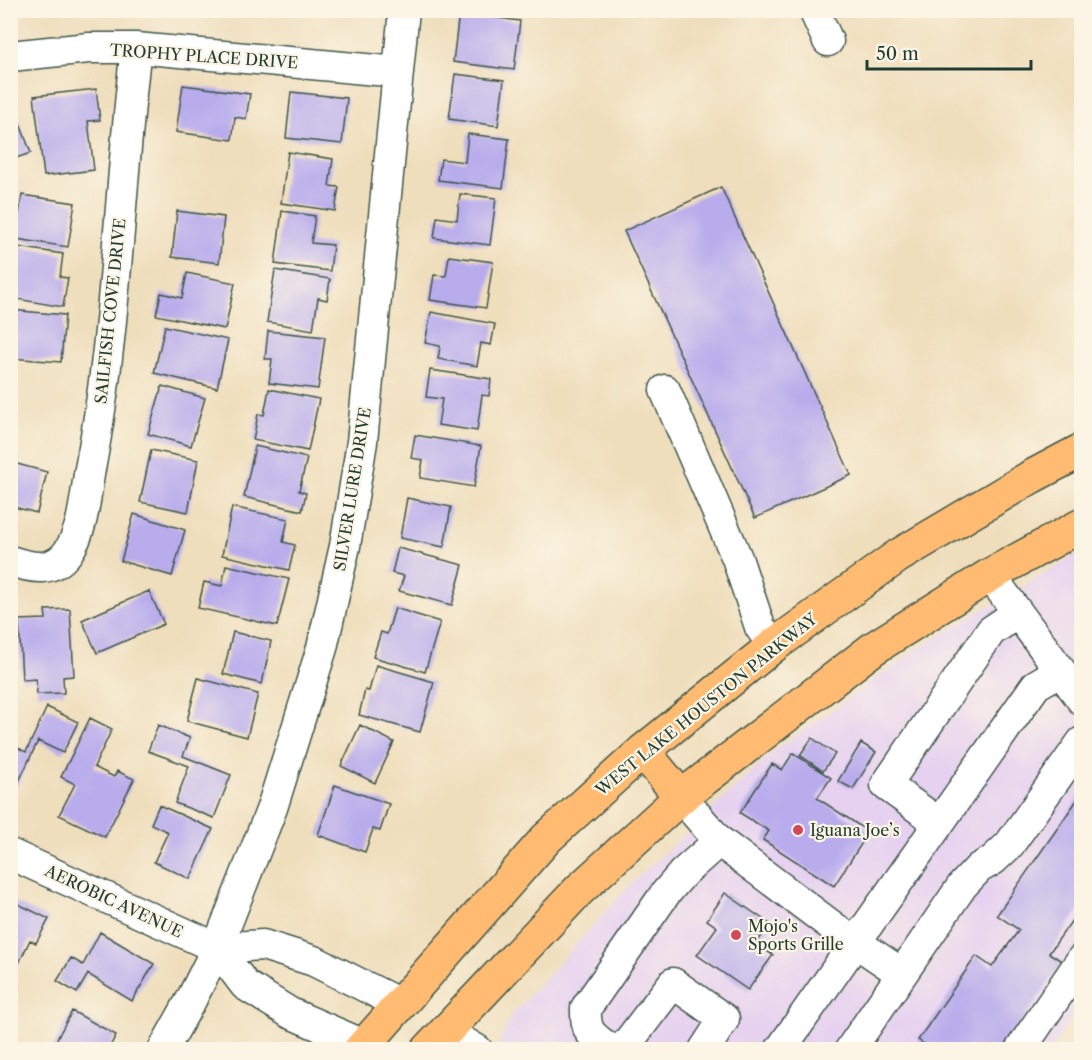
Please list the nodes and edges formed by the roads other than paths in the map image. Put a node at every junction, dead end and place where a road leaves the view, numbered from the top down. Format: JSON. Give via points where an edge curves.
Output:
{"nodes":[{"id":1,"x":404,"y":10,"type":"edge"},
{"id":2,"x":814,"y":10,"type":"edge"},
{"id":3,"x":828,"y":41,"type":"dead end"},
{"id":4,"x":136,"y":48,"type":"junction"},
{"id":5,"x":10,"y":56,"type":"edge"},
{"id":6,"x":398,"y":72,"type":"junction"},
{"id":7,"x":665,"y":390,"type":"dead end"},
{"id":8,"x":1082,"y":450,"type":"edge"},
{"id":9,"x":1082,"y":525,"type":"edge"},
{"id":10,"x":10,"y":561,"type":"edge"},
{"id":11,"x":990,"y":575,"type":"junction"},
{"id":12,"x":1018,"y":613,"type":"junction"},
{"id":13,"x":773,"y":646,"type":"junction"},
{"id":14,"x":1060,"y":671,"type":"junction"},
{"id":15,"x":1082,"y":700,"type":"edge"},
{"id":16,"x":1082,"y":742,"type":"edge"},
{"id":17,"x":643,"y":750,"type":"junction"},
{"id":18,"x":681,"y":797,"type":"junction"},
{"id":19,"x":939,"y":823,"type":"junction"},
{"id":20,"x":719,"y":841,"type":"junction"},
{"id":21,"x":10,"y":854,"type":"edge"},
{"id":22,"x":856,"y":943,"type":"junction"},
{"id":23,"x":217,"y":948,"type":"junction"},
{"id":24,"x":1082,"y":959,"type":"edge"},
{"id":25,"x":901,"y":973,"type":"junction"},
{"id":26,"x":400,"y":1004,"type":"junction"},
{"id":27,"x":437,"y":1040,"type":"edge"},
{"id":28,"x":365,"y":1048,"type":"edge"},
{"id":29,"x":162,"y":1050,"type":"edge"},
{"id":30,"x":477,"y":1050,"type":"edge"},
{"id":31,"x":611,"y":1050,"type":"edge"},
{"id":32,"x":622,"y":1050,"type":"edge"},
{"id":33,"x":704,"y":1050,"type":"edge"},
{"id":34,"x":780,"y":1050,"type":"edge"},
{"id":35,"x":850,"y":1050,"type":"edge"},
{"id":36,"x":1020,"y":1050,"type":"edge"}],
"edges":[{"from":1,"to":6,"type":"street","name":"SILVER LURE DRIVE"},
{"from":2,"to":3,"type":"street"},
{"from":4,"to":5,"type":"street","name":"TROPHY PLACE DRIVE"},
{"from":4,"to":6,"type":"street","name":"TROPHY PLACE DRIVE"},
{"from":4,"to":10,"type":"street","name":"SAILFISH COVE DRIVE","via":[[113,301],[97,432],[78,532],[67,553],[54,563],[42,568]]},
{"from":6,"to":23,"type":"street","name":"SILVER LURE DRIVE","via":[[362,442],[345,546],[322,648],[294,740]]},
{"from":7,"to":13,"type":"street","via":[[737,558],[760,627]]},
{"from":8,"to":13,"type":"main road","name":"WEST LAKE HOUSTON PARKWAY","via":[[898,556]]},
{"from":9,"to":11,"type":"main road"},
{"from":11,"to":12,"type":"street"},
{"from":11,"to":18,"type":"main road","via":[[874,648]]},
{"from":12,"to":14,"type":"street"},
{"from":12,"to":19,"type":"street","via":[[991,631],[886,785]]},
{"from":13,"to":17,"type":"main road","name":"WEST LAKE HOUSTON PARKWAY"},
{"from":14,"to":15,"type":"street"},
{"from":14,"to":19,"type":"street","via":[[1036,685]]},
{"from":16,"to":25,"type":"street","via":[[1009,845],[979,867],[962,886]]},
{"from":17,"to":18,"type":"main road"},
{"from":17,"to":26,"type":"main road","name":"WEST LAKE HOUSTON PARKWAY","via":[[546,839]]},
{"from":18,"to":20,"type":"street"},
{"from":18,"to":27,"type":"main road","via":[[579,890]]},
{"from":19,"to":22,"type":"street"},
{"from":20,"to":22,"type":"street"},
{"from":20,"to":31,"type":"street","via":[[665,894],[586,1008],[585,1023],[592,1035]]},
{"from":21,"to":23,"type":"street","name":"AEROBIC AVENUE"},
{"from":22,"to":25,"type":"street"},
{"from":22,"to":34,"type":"street"},
{"from":23,"to":26,"type":"street","name":"AEROBIC AVENUE","via":[[263,945],[314,961]]},
{"from":23,"to":28,"type":"street","name":"AEROBIC AVENUE","via":[[245,985],[290,1013]]},
{"from":23,"to":29,"type":"street","name":"SILVER LURE DRIVE"},
{"from":24,"to":36,"type":"street"},
{"from":25,"to":35,"type":"street"},
{"from":26,"to":27,"type":"main road"},
{"from":26,"to":28,"type":"main road","name":"WEST LAKE HOUSTON PARKWAY"},
{"from":27,"to":30,"type":"street"},
{"from":32,"to":33,"type":"street","via":[[673,983],[724,1019]]}]}
